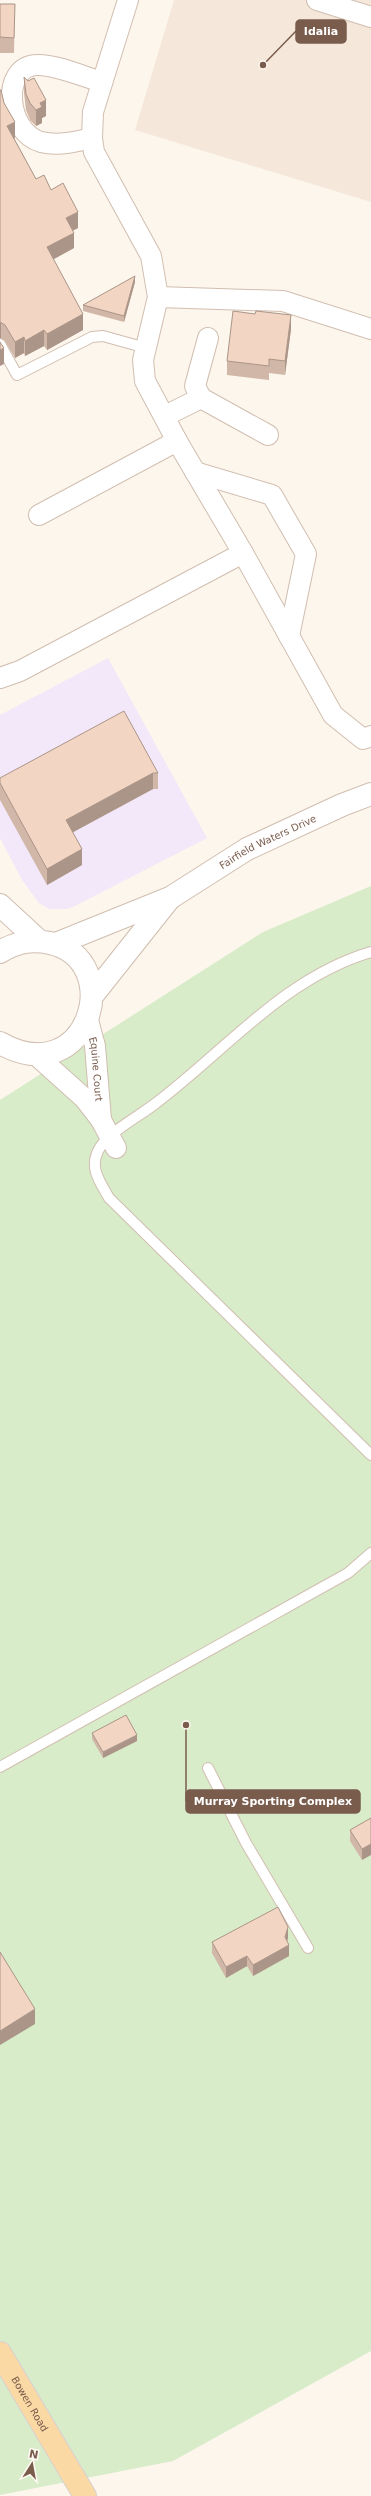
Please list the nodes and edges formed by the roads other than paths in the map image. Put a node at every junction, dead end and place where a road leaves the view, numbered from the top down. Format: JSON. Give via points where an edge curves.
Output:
{"nodes":[{"id":1,"x":128,"y":0,"type":"edge"},
{"id":2,"x":317,"y":0,"type":"edge"},
{"id":3,"x":371,"y":17,"type":"edge"},
{"id":4,"x":102,"y":82,"type":"junction"},
{"id":5,"x":92,"y":138,"type":"junction"},
{"id":6,"x":158,"y":297,"type":"junction"},
{"id":7,"x":371,"y":329,"type":"edge"},
{"id":8,"x":208,"y":338,"type":"dead end"},
{"id":9,"x":0,"y":344,"type":"edge"},
{"id":10,"x":146,"y":348,"type":"junction"},
{"id":11,"x":201,"y":398,"type":"junction"},
{"id":12,"x":166,"y":416,"type":"junction"},
{"id":13,"x":268,"y":435,"type":"dead end"},
{"id":14,"x":177,"y":441,"type":"junction"},
{"id":15,"x":195,"y":472,"type":"junction"},
{"id":16,"x":39,"y":515,"type":"dead end"},
{"id":17,"x":243,"y":553,"type":"junction"},
{"id":18,"x":288,"y":636,"type":"junction"},
{"id":19,"x":20,"y":671,"type":"junction"},
{"id":20,"x":0,"y":678,"type":"edge"},
{"id":21,"x":0,"y":688,"type":"edge"},
{"id":22,"x":371,"y":736,"type":"edge"},
{"id":23,"x":371,"y":794,"type":"edge"},
{"id":24,"x":170,"y":898,"type":"junction"},
{"id":25,"x":0,"y":905,"type":"edge"},
{"id":26,"x":47,"y":942,"type":"junction"},
{"id":27,"x":0,"y":952,"type":"edge"},
{"id":28,"x":371,"y":952,"type":"edge"},
{"id":29,"x":92,"y":996,"type":"junction"},
{"id":30,"x":88,"y":1020,"type":"junction"},
{"id":31,"x":13,"y":1052,"type":"edge"},
{"id":32,"x":101,"y":1120,"type":"junction"},
{"id":33,"x":113,"y":1143,"type":"junction"},
{"id":34,"x":371,"y":1455,"type":"edge"},
{"id":35,"x":371,"y":1554,"type":"edge"},
{"id":36,"x":0,"y":1767,"type":"edge"},
{"id":37,"x":208,"y":1768,"type":"dead end"},
{"id":38,"x":308,"y":1948,"type":"dead end"},
{"id":39,"x":0,"y":2353,"type":"edge"},
{"id":40,"x":85,"y":2496,"type":"edge"}],
"edges":[{"from":1,"to":4,"type":"street"},
{"from":2,"to":3,"type":"street"},
{"from":4,"to":5,"type":"street","via":[[93,112]]},
{"from":4,"to":5,"type":"street","via":[[38,65],[17,74],[10,85],[7,97],[18,126],[30,137],[41,142],[65,144]]},
{"from":5,"to":6,"type":"street","via":[[94,152],[151,256]]},
{"from":6,"to":7,"type":"street","via":[[283,301]]},
{"from":6,"to":10,"type":"street"},
{"from":8,"to":11,"type":"street","via":[[195,386]]},
{"from":9,"to":10,"type":"lane","via":[[17,375],[92,337],[103,336]]},
{"from":10,"to":12,"type":"street","via":[[143,360],[145,381]]},
{"from":11,"to":12,"type":"street"},
{"from":11,"to":13,"type":"street"},
{"from":12,"to":14,"type":"street"},
{"from":14,"to":15,"type":"street"},
{"from":14,"to":16,"type":"street"},
{"from":15,"to":17,"type":"street"},
{"from":15,"to":18,"type":"street","via":[[272,495],[306,554]]},
{"from":17,"to":18,"type":"street"},
{"from":17,"to":19,"type":"street"},
{"from":18,"to":22,"type":"street","via":[[333,716],[363,738]]},
{"from":19,"to":20,"type":"street"},
{"from":19,"to":21,"type":"street"},
{"from":23,"to":24,"type":"street","name":"Fairfield Waters Drive","via":[[247,849]]},
{"from":24,"to":26,"type":"street","name":"Fairfield Waters Drive"},
{"from":24,"to":29,"type":"street","name":"Fairfield Waters Drive"},
{"from":25,"to":26,"type":"street"},
{"from":26,"to":27,"type":"street","name":"Fairfield Waters Drive","via":[[18,942]]},
{"from":26,"to":29,"type":"street","via":[[71,953],[82,965],[89,980]]},
{"from":28,"to":33,"type":"lane","via":[[334,967],[276,1002]]},
{"from":29,"to":30,"type":"street"},
{"from":30,"to":31,"type":"street","via":[[80,1034],[52,1053]]},
{"from":30,"to":32,"type":"street","name":"Equine Court","via":[[95,1046]]},
{"from":31,"to":32,"type":"street","name":"Equine Court","via":[[84,1098]]},
{"from":32,"to":33,"type":"street","name":"Equine Court"},
{"from":33,"to":34,"type":"lane","via":[[98,1150],[94,1166],[99,1182],[109,1198]]},
{"from":35,"to":36,"type":"lane","via":[[348,1573]]},
{"from":37,"to":38,"type":"lane","via":[[246,1843]]},
{"from":39,"to":40,"type":"main road","name":"Bowen Road"}]}
